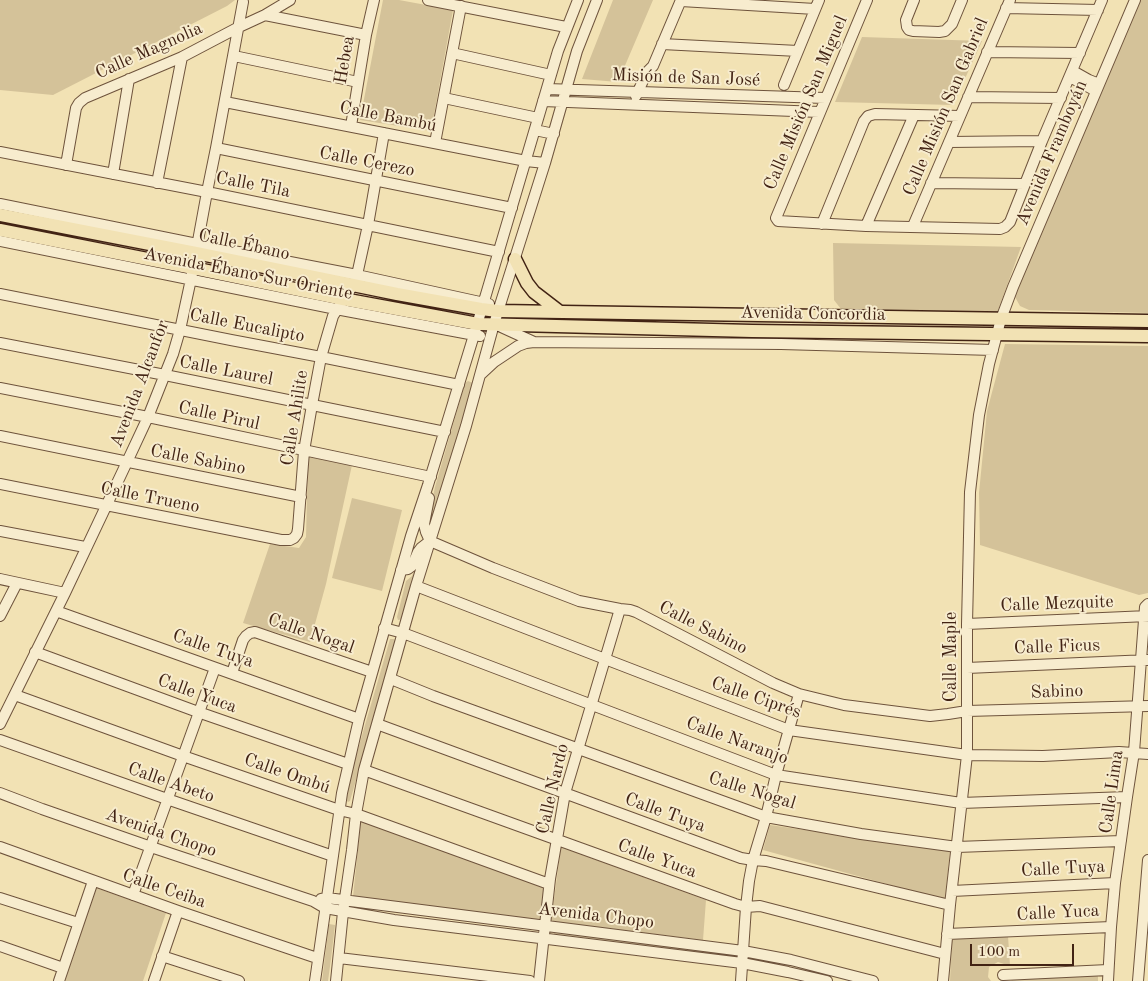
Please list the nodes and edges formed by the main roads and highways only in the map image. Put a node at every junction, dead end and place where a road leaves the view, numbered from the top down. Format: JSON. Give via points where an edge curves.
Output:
{"nodes":[{"id":1,"x":0,"y":215,"type":"edge"},
{"id":2,"x":0,"y":230,"type":"edge"},
{"id":3,"x":515,"y":259,"type":"road end"},
{"id":4,"x":482,"y":306,"type":"joint"},
{"id":5,"x":560,"y":312,"type":"junction"},
{"id":6,"x":1148,"y":322,"type":"edge"},
{"id":7,"x":999,"y":326,"type":"junction"},
{"id":8,"x":476,"y":330,"type":"joint"},
{"id":9,"x":1148,"y":336,"type":"edge"}],
"edges":[{"from":1,"to":4,"type":"main road","name":"Calle Ébano","via":[[196,248]]},
{"from":2,"to":8,"type":"main road","name":"Calle Ébano","via":[[192,274]]},
{"from":3,"to":5,"type":"main road","via":[[527,284]]},
{"from":4,"to":5,"type":"main road","name":"Avenida Concordia"},
{"from":5,"to":7,"type":"main road","name":"Avenida Concordia"},
{"from":6,"to":7,"type":"main road","name":"Avenida Concordia","via":[[1084,321]]},
{"from":7,"to":8,"type":"main road","name":"Avenida Concordia","via":[[752,331],[496,325]]},
{"from":7,"to":9,"type":"main road","name":"Avenida Concordia"}]}
